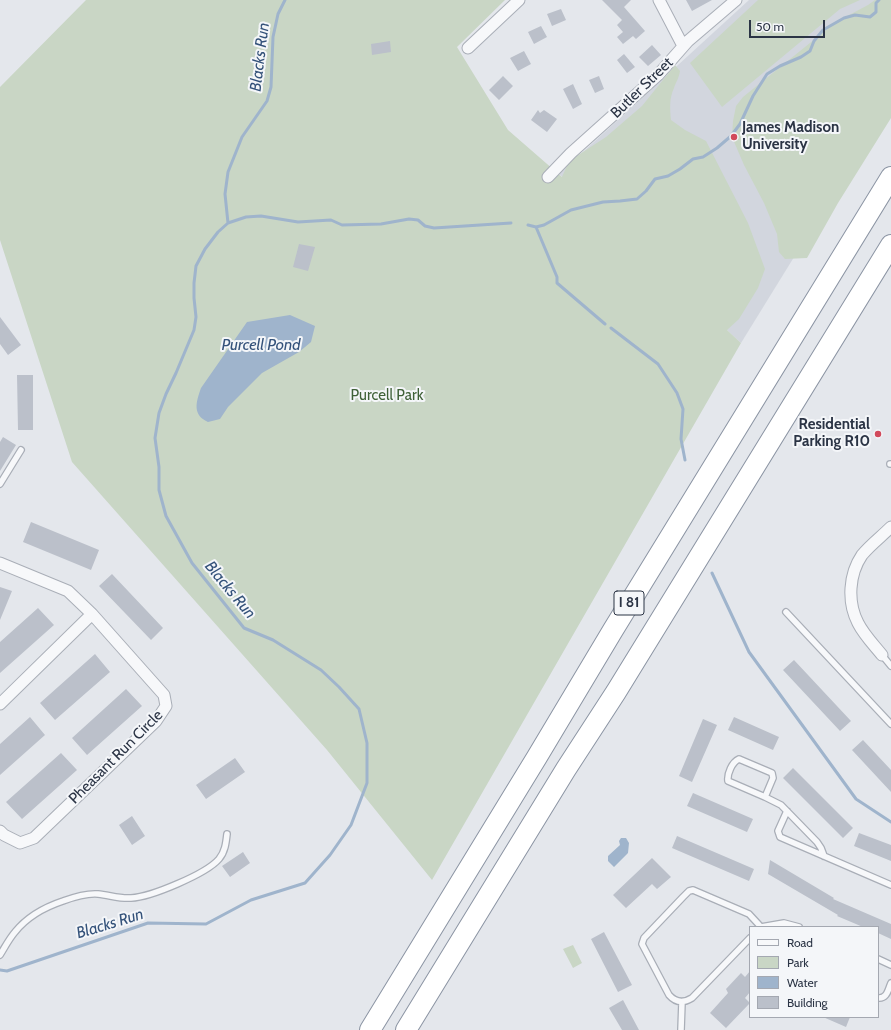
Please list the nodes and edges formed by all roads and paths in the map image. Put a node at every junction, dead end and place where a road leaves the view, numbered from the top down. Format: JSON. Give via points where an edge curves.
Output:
{"nodes":[{"id":1,"x":519,"y":0,"type":"edge"},
{"id":2,"x":659,"y":0,"type":"edge"},
{"id":3,"x":736,"y":0,"type":"edge"},
{"id":4,"x":683,"y":46,"type":"junction"},
{"id":5,"x":468,"y":48,"type":"dead end"},
{"id":6,"x":548,"y":177,"type":"dead end"},
{"id":7,"x":891,"y":177,"type":"edge"},
{"id":8,"x":891,"y":245,"type":"edge"},
{"id":9,"x":891,"y":250,"type":"edge"},
{"id":10,"x":874,"y":273,"type":"junction"},
{"id":11,"x":21,"y":450,"type":"dead end"},
{"id":12,"x":0,"y":484,"type":"edge"},
{"id":13,"x":891,"y":527,"type":"edge"},
{"id":14,"x":0,"y":563,"type":"edge"},
{"id":15,"x":786,"y":612,"type":"dead end"},
{"id":16,"x":92,"y":614,"type":"junction"},
{"id":17,"x":882,"y":655,"type":"joint"},
{"id":18,"x":891,"y":666,"type":"edge"},
{"id":19,"x":0,"y":704,"type":"edge"},
{"id":20,"x":891,"y":724,"type":"edge"},
{"id":21,"x":765,"y":797,"type":"junction"},
{"id":22,"x":787,"y":811,"type":"junction"},
{"id":23,"x":0,"y":831,"type":"edge"},
{"id":24,"x":227,"y":834,"type":"dead end"},
{"id":25,"x":824,"y":856,"type":"junction"},
{"id":26,"x":891,"y":885,"type":"edge"},
{"id":27,"x":760,"y":926,"type":"edge"},
{"id":28,"x":767,"y":926,"type":"edge"},
{"id":29,"x":795,"y":926,"type":"edge"},
{"id":30,"x":749,"y":939,"type":"edge"},
{"id":31,"x":0,"y":955,"type":"edge"},
{"id":32,"x":879,"y":959,"type":"edge"},
{"id":33,"x":891,"y":965,"type":"edge"},
{"id":34,"x":891,"y":984,"type":"edge"},
{"id":35,"x":879,"y":998,"type":"edge"},
{"id":36,"x":682,"y":1002,"type":"junction"},
{"id":37,"x":370,"y":1030,"type":"edge"},
{"id":38,"x":406,"y":1030,"type":"edge"},
{"id":39,"x":681,"y":1030,"type":"edge"}],
"edges":[{"from":1,"to":5,"type":"street"},
{"from":2,"to":4,"type":"street"},
{"from":3,"to":4,"type":"street","name":"Butler Street"},
{"from":4,"to":6,"type":"street","name":"Butler Street","via":[[658,75]]},
{"from":7,"to":37,"type":"highway","number":"I 81"},
{"from":8,"to":10,"type":"highway","number":"I 81"},
{"from":9,"to":10,"type":"highway"},
{"from":10,"to":38,"type":"highway","number":"I 81"},
{"from":11,"to":12,"type":"lane"},
{"from":13,"to":17,"type":"street","via":[[861,557],[851,588],[856,619]]},
{"from":14,"to":16,"type":"street","name":"Pheasant Run Circle","via":[[68,591]]},
{"from":15,"to":20,"type":"lane"},
{"from":16,"to":19,"type":"street"},
{"from":16,"to":23,"type":"street","name":"Pheasant Run Circle","via":[[164,695],[166,706],[156,721],[34,838],[20,844]]},
{"from":17,"to":18,"type":"lane"},
{"from":21,"to":21,"type":"lane","via":[[728,781],[735,761],[741,759],[772,774],[773,778]]},
{"from":21,"to":22,"type":"lane","via":[[777,802]]},
{"from":22,"to":25,"type":"lane","via":[[817,842]]},
{"from":22,"to":25,"type":"lane","via":[[778,831],[780,837]]},
{"from":24,"to":31,"type":"lane","via":[[226,845],[221,855],[214,864],[198,873],[144,897],[92,894],[55,904],[25,921]]},
{"from":25,"to":26,"type":"lane"},
{"from":27,"to":36,"type":"lane","via":[[751,915],[695,890],[686,894],[644,938],[642,944],[667,992],[673,999]]},
{"from":28,"to":29,"type":"lane","via":[[784,923]]},
{"from":30,"to":36,"type":"lane","via":[[692,998]]},
{"from":32,"to":33,"type":"lane"},
{"from":34,"to":35,"type":"lane","via":[[886,996]]},
{"from":36,"to":39,"type":"lane"}]}
